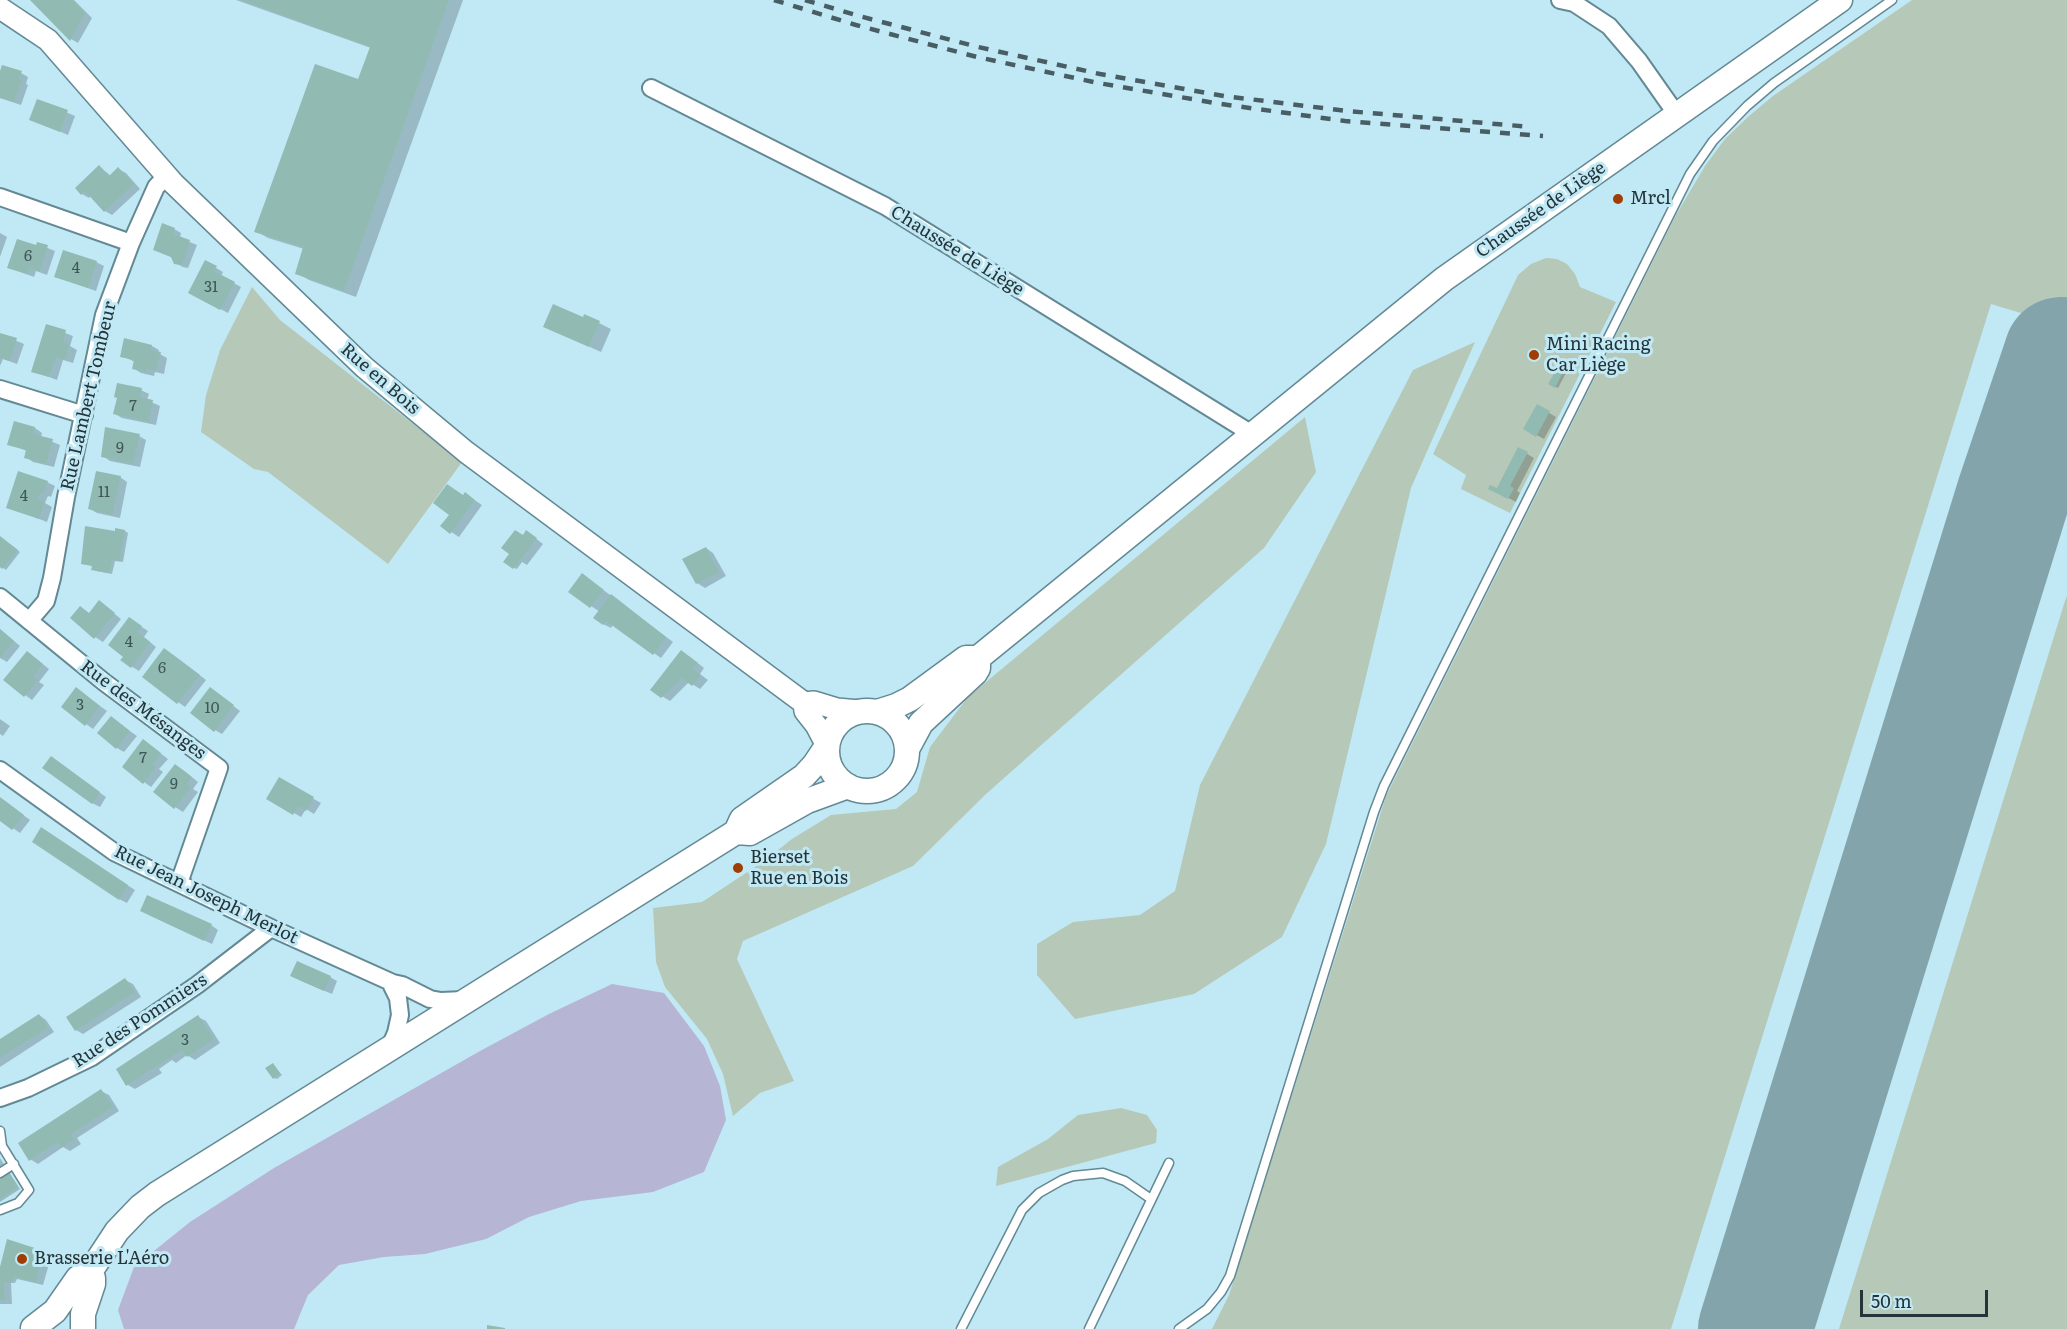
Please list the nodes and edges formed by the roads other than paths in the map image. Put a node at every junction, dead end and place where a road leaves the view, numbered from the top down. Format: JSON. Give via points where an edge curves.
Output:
{"nodes":[{"id":1,"x":1560,"y":0,"type":"edge"},
{"id":2,"x":1840,"y":0,"type":"edge"},
{"id":3,"x":1892,"y":0,"type":"edge"},
{"id":4,"x":0,"y":8,"type":"edge"},
{"id":5,"x":651,"y":88,"type":"dead end"},
{"id":6,"x":1677,"y":115,"type":"junction"},
{"id":7,"x":166,"y":176,"type":"junction"},
{"id":8,"x":0,"y":197,"type":"edge"},
{"id":9,"x":131,"y":243,"type":"junction"},
{"id":10,"x":0,"y":389,"type":"edge"},
{"id":11,"x":84,"y":415,"type":"junction"},
{"id":12,"x":1252,"y":434,"type":"junction"},
{"id":13,"x":0,"y":597,"type":"edge"},
{"id":14,"x":29,"y":621,"type":"junction"},
{"id":15,"x":978,"y":658,"type":"junction"},
{"id":16,"x":804,"y":703,"type":"junction"},
{"id":17,"x":868,"y":711,"type":"junction"},
{"id":18,"x":826,"y":746,"type":"junction"},
{"id":19,"x":908,"y":749,"type":"junction"},
{"id":20,"x":0,"y":770,"type":"edge"},
{"id":21,"x":848,"y":786,"type":"junction"},
{"id":22,"x":736,"y":832,"type":"junction"},
{"id":23,"x":179,"y":883,"type":"junction"},
{"id":24,"x":271,"y":928,"type":"junction"},
{"id":25,"x":393,"y":983,"type":"junction"},
{"id":26,"x":467,"y":1000,"type":"junction"},
{"id":27,"x":389,"y":1049,"type":"junction"},
{"id":28,"x":0,"y":1098,"type":"edge"},
{"id":29,"x":0,"y":1131,"type":"edge"},
{"id":30,"x":1168,"y":1163,"type":"dead end"},
{"id":31,"x":14,"y":1164,"type":"junction"},
{"id":32,"x":0,"y":1173,"type":"edge"},
{"id":33,"x":1151,"y":1200,"type":"junction"},
{"id":34,"x":0,"y":1210,"type":"edge"},
{"id":35,"x":90,"y":1272,"type":"junction"},
{"id":36,"x":38,"y":1329,"type":"edge"},
{"id":37,"x":83,"y":1329,"type":"edge"},
{"id":38,"x":961,"y":1329,"type":"edge"},
{"id":39,"x":1089,"y":1329,"type":"edge"},
{"id":40,"x":1179,"y":1329,"type":"edge"}],
"edges":[{"from":1,"to":6,"type":"street","via":[[1574,3],[1609,26]]},
{"from":2,"to":6,"type":"main road","name":"Chaussée de Liège"},
{"from":3,"to":40,"type":"lane","via":[[1746,106],[1713,141],[1690,174],[1384,786],[1230,1276],[1215,1301]]},
{"from":4,"to":7,"type":"street","name":"Rue en Bois","via":[[48,40]]},
{"from":5,"to":12,"type":"street","name":"Chaussée de Liège","via":[[885,206]]},
{"from":6,"to":12,"type":"main road","name":"Chaussée de Liège","via":[[1444,279]]},
{"from":7,"to":9,"type":"street","name":"Rue Lambert Tombeur","via":[[156,187]]},
{"from":7,"to":16,"type":"street","name":"Rue en Bois","via":[[364,367],[466,452]]},
{"from":8,"to":9,"type":"street"},
{"from":9,"to":11,"type":"street","name":"Rue Lambert Tombeur","via":[[104,315]]},
{"from":10,"to":11,"type":"street"},
{"from":11,"to":14,"type":"street","name":"Rue Lambert Tombeur","via":[[46,601]]},
{"from":12,"to":15,"type":"main road","name":"Chaussée de Liège"},
{"from":13,"to":14,"type":"street"},
{"from":14,"to":23,"type":"street","name":"Rue des Mésanges","via":[[219,768]]},
{"from":15,"to":17,"type":"main road","name":"Chaussée de Liège","via":[[966,658],[896,706]]},
{"from":15,"to":19,"type":"main road","name":"Chaussée de Liège","via":[[975,673],[921,723]]},
{"from":16,"to":17,"type":"street","name":"Rue en Bois"},
{"from":16,"to":18,"type":"street","name":"Rue en Bois"},
{"from":17,"to":18,"type":"main road","via":[[846,716],[829,735]]},
{"from":17,"to":19,"type":"main road","via":[[886,715],[897,724]]},
{"from":18,"to":21,"type":"main road","via":[[831,770]]},
{"from":18,"to":22,"type":"main road","via":[[804,776],[742,819]]},
{"from":19,"to":21,"type":"main road","via":[[899,776],[888,785],[861,791]]},
{"from":20,"to":23,"type":"street","name":"Rue Jean Joseph Merlot","via":[[114,852]]},
{"from":21,"to":22,"type":"main road","via":[[807,801],[750,833]]},
{"from":22,"to":26,"type":"main road"},
{"from":23,"to":24,"type":"street","name":"Rue Jean Joseph Merlot"},
{"from":24,"to":25,"type":"street","name":"Rue Jean Joseph Merlot"},
{"from":24,"to":28,"type":"street","name":"Rue des Pommiers","via":[[92,1057]]},
{"from":25,"to":26,"type":"street","name":"Rue Jean Joseph Merlot","via":[[430,999]]},
{"from":25,"to":27,"type":"street","via":[[400,1015]]},
{"from":26,"to":27,"type":"main road"},
{"from":27,"to":35,"type":"main road","via":[[157,1194],[117,1231]]},
{"from":29,"to":31,"type":"lane","via":[[2,1146]]},
{"from":30,"to":33,"type":"lane"},
{"from":31,"to":32,"type":"lane"},
{"from":31,"to":34,"type":"lane","via":[[29,1190],[18,1203]]},
{"from":33,"to":38,"type":"lane","via":[[1125,1181],[1103,1173],[1073,1176],[1039,1193],[1022,1210]]},
{"from":33,"to":39,"type":"lane"},
{"from":35,"to":36,"type":"main road","via":[[78,1278],[62,1304]]},
{"from":35,"to":37,"type":"main road","via":[[93,1284],[83,1314]]}]}
